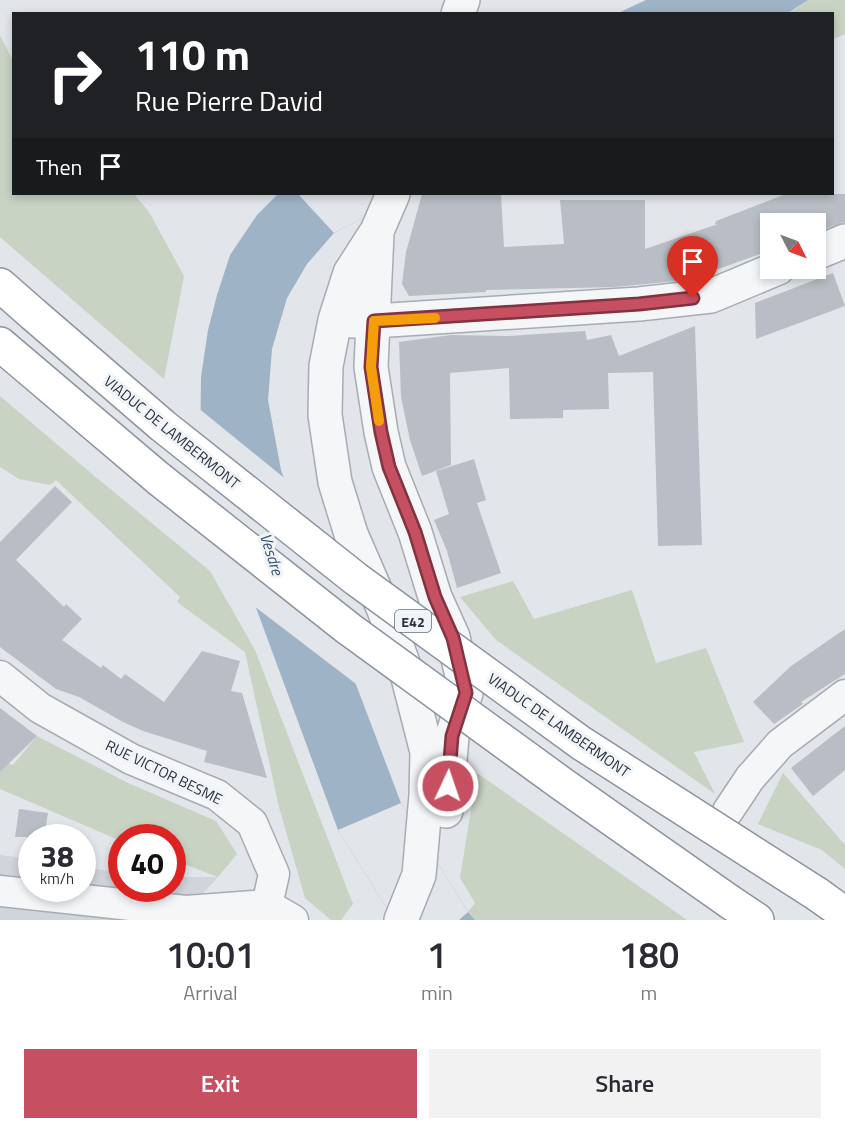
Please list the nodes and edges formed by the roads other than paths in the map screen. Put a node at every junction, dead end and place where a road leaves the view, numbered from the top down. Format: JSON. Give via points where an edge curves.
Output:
{"nodes":[{"id":1,"x":386,"y":210,"type":"edge"},
{"id":2,"x":845,"y":240,"type":"edge"},
{"id":3,"x":826,"y":249,"type":"edge"},
{"id":4,"x":760,"y":276,"type":"edge"},
{"id":5,"x":0,"y":285,"type":"edge"},
{"id":6,"x":335,"y":320,"type":"junction"},
{"id":7,"x":374,"y":321,"type":"junction"},
{"id":8,"x":2,"y":345,"type":"edge"},
{"id":9,"x":0,"y":676,"type":"edge"},
{"id":10,"x":845,"y":695,"type":"edge"},
{"id":11,"x":728,"y":811,"type":"dead end"},
{"id":12,"x":425,"y":857,"type":"junction"},
{"id":13,"x":0,"y":891,"type":"edge"},
{"id":14,"x":267,"y":905,"type":"junction"},
{"id":15,"x":845,"y":914,"type":"edge"},
{"id":16,"x":293,"y":920,"type":"edge"},
{"id":17,"x":401,"y":920,"type":"edge"},
{"id":18,"x":757,"y":920,"type":"edge"}],
"edges":[{"from":1,"to":6,"type":"street","via":[[350,273]]},
{"from":1,"to":7,"type":"street","via":[[374,272]]},
{"from":2,"to":3,"type":"street"},
{"from":4,"to":7,"type":"street","via":[[711,296]]},
{"from":5,"to":15,"type":"highway","name":"VIADUC DE LAMBERMONT","number":"E42","bridge":true,"via":[[163,426],[365,586],[581,743]]},
{"from":6,"to":7,"type":"street"},
{"from":6,"to":12,"type":"street","via":[[326,366],[325,415],[335,482],[351,534],[407,674],[427,752]]},
{"from":7,"to":12,"type":"street","via":[[371,367],[389,467],[453,638],[466,693],[452,736],[447,808]]},
{"from":8,"to":18,"type":"highway","bridge":true,"via":[[159,479],[349,629]]},
{"from":9,"to":14,"type":"street","name":"RUE VICTOR BESME","via":[[40,708],[131,759],[217,795],[252,823],[274,874]]},
{"from":10,"to":11,"type":"street","via":[[780,744]]},
{"from":12,"to":17,"type":"street"},
{"from":13,"to":14,"type":"street","via":[[186,911]]},
{"from":14,"to":16,"type":"street"}]}
